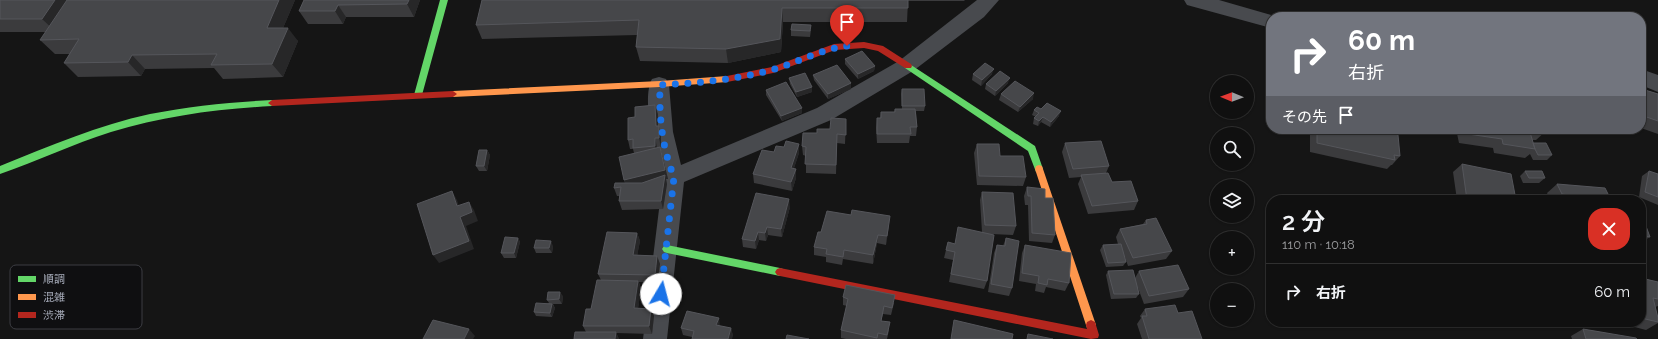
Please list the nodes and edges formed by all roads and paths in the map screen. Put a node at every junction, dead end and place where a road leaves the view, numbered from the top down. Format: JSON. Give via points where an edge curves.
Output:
{"nodes":[{"id":1,"x":444,"y":0,"type":"edge"},
{"id":2,"x":989,"y":0,"type":"edge"},
{"id":3,"x":1194,"y":0,"type":"edge"},
{"id":4,"x":1266,"y":19,"type":"edge"},
{"id":5,"x":906,"y":66,"type":"junction"},
{"id":6,"x":1646,"y":79,"type":"edge"},
{"id":7,"x":1658,"y":84,"type":"edge"},
{"id":8,"x":660,"y":85,"type":"junction"},
{"id":9,"x":418,"y":94,"type":"junction"},
{"id":10,"x":0,"y":170,"type":"edge"},
{"id":11,"x":674,"y":177,"type":"junction"},
{"id":12,"x":667,"y":249,"type":"junction"},
{"id":13,"x":1094,"y":337,"type":"edge"},
{"id":14,"x":655,"y":339,"type":"edge"}],
"edges":[{"from":1,"to":9,"type":"street"},
{"from":2,"to":5,"type":"street"},
{"from":3,"to":4,"type":"street"},
{"from":5,"to":8,"type":"street","via":[[880,48],[834,47],[749,76]]},
{"from":5,"to":11,"type":"street","via":[[824,114]]},
{"from":5,"to":13,"type":"street","via":[[1032,149]]},
{"from":6,"to":7,"type":"street"},
{"from":8,"to":9,"type":"street"},
{"from":8,"to":11,"type":"street","via":[[662,131]]},
{"from":9,"to":10,"type":"street","via":[[242,105],[171,114],[118,127],[53,148]]},
{"from":11,"to":12,"type":"street"},
{"from":12,"to":13,"type":"street"},
{"from":12,"to":14,"type":"street"}]}
